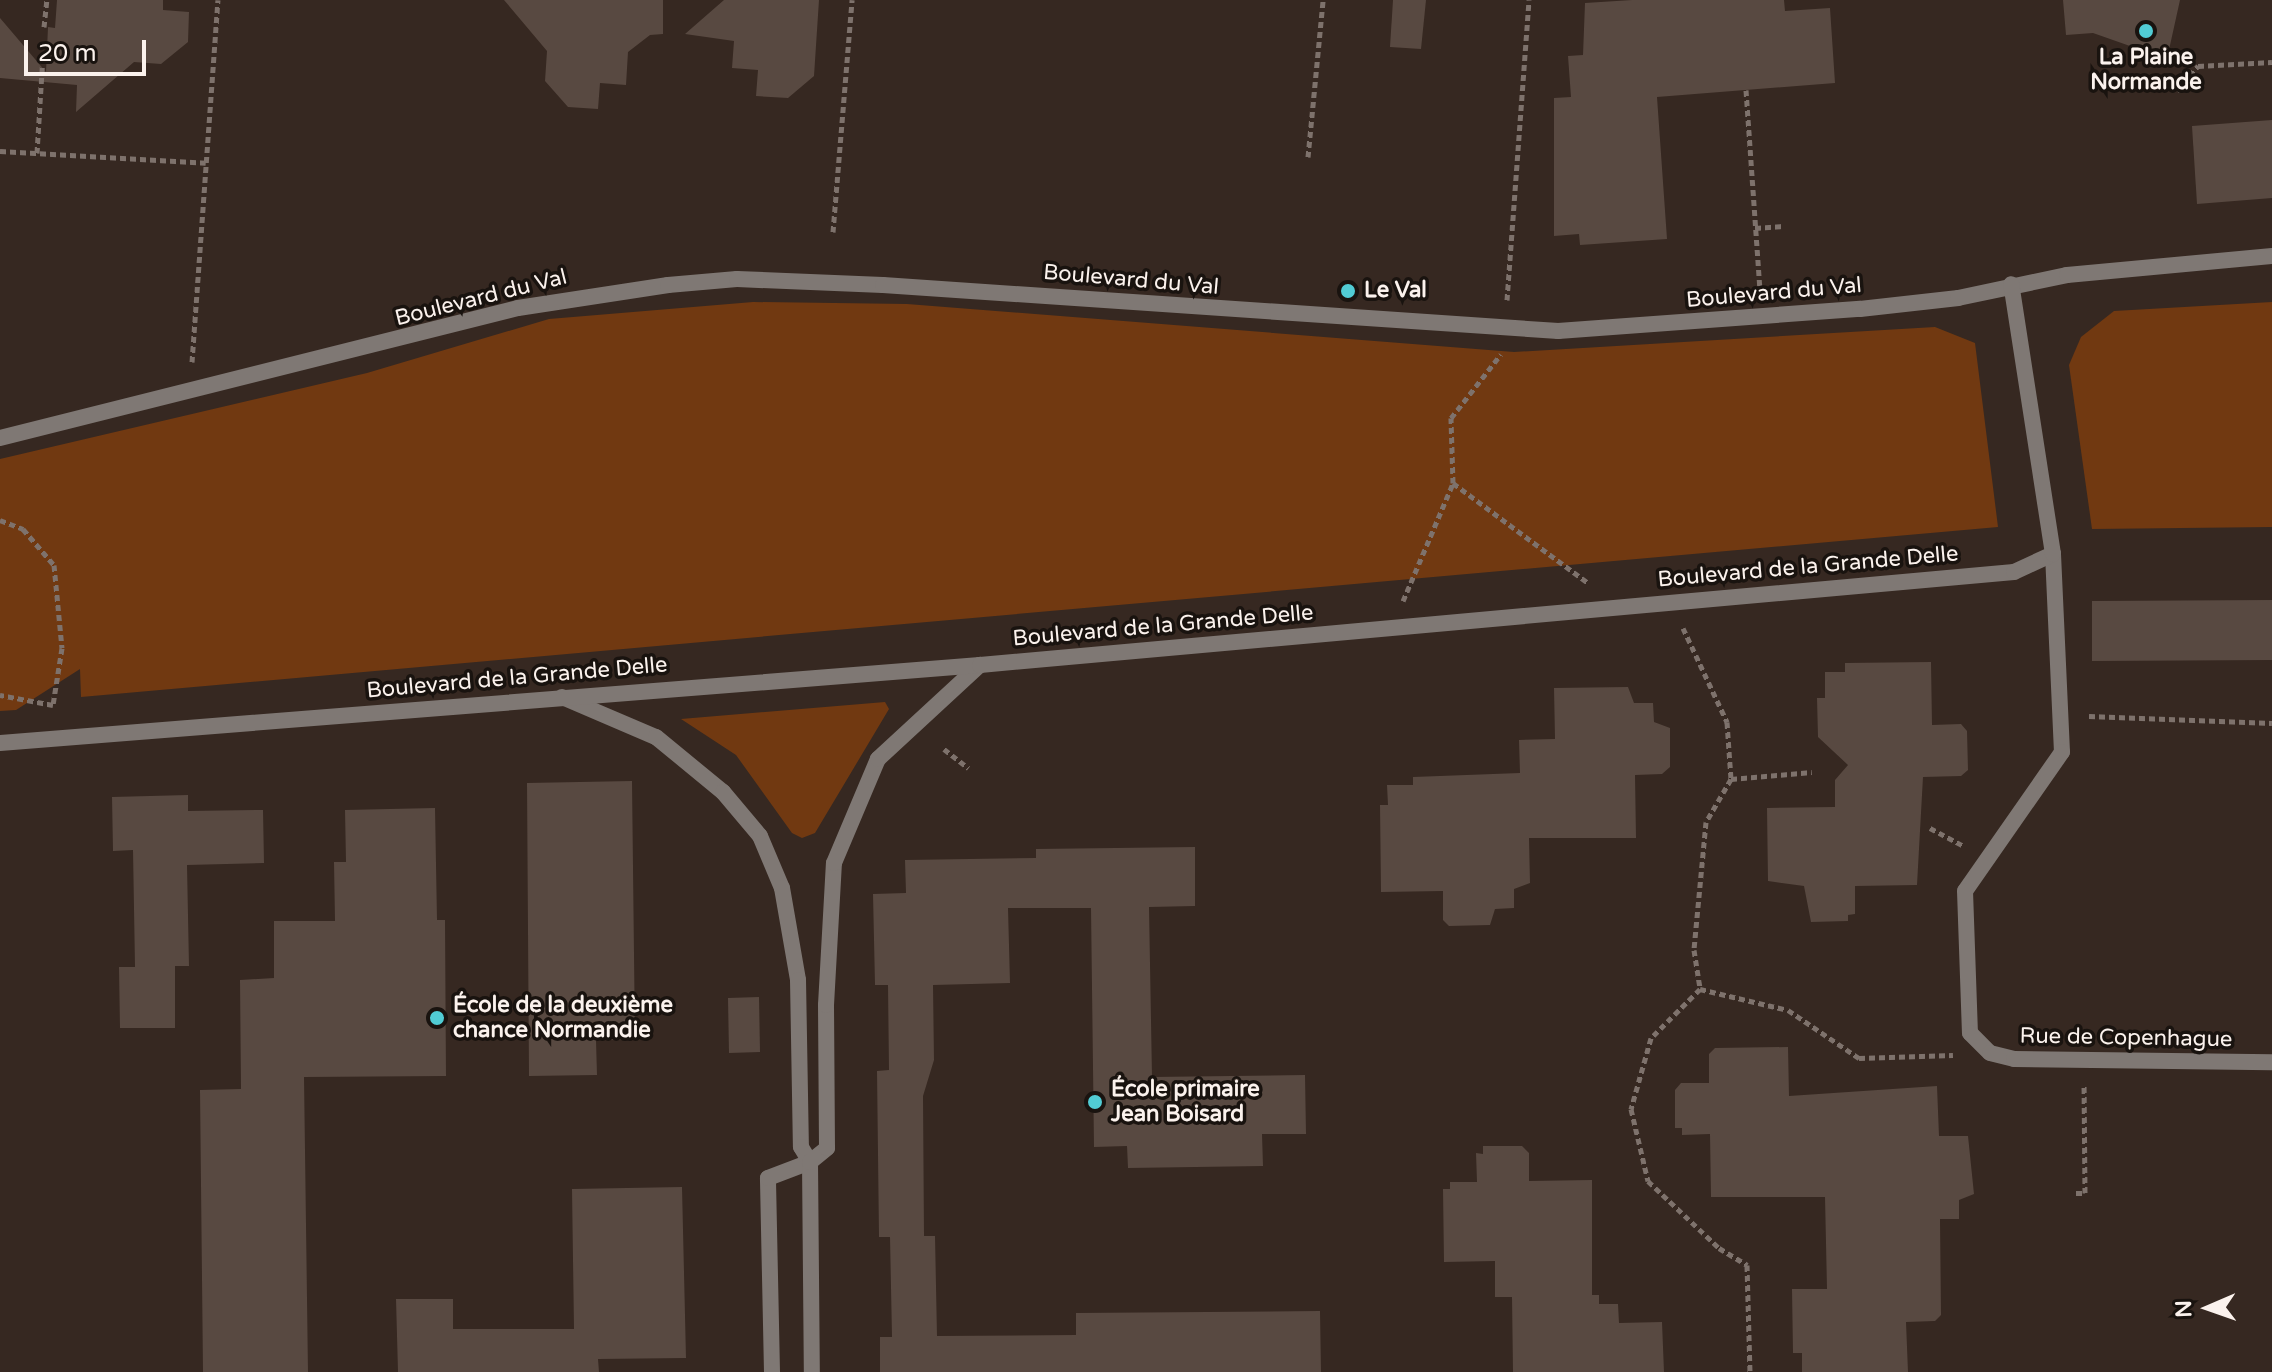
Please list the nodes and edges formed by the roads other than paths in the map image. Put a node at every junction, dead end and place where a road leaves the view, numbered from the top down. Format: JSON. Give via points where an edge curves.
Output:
{"nodes":[{"id":1,"x":2272,"y":256,"type":"edge"},
{"id":2,"x":2011,"y":284,"type":"junction"},
{"id":3,"x":0,"y":438,"type":"edge"},
{"id":4,"x":2053,"y":554,"type":"junction"},
{"id":5,"x":980,"y":665,"type":"junction"},
{"id":6,"x":561,"y":697,"type":"junction"},
{"id":7,"x":0,"y":743,"type":"edge"},
{"id":8,"x":2272,"y":1062,"type":"edge"},
{"id":9,"x":810,"y":1162,"type":"junction"},
{"id":10,"x":772,"y":1372,"type":"edge"},
{"id":11,"x":812,"y":1372,"type":"edge"}],
"edges":[{"from":1,"to":2,"type":"street","name":"Boulevard du Val"},
{"from":2,"to":3,"type":"street","name":"Boulevard du Val","via":[[1958,298],[1762,317],[1507,330],[737,279],[518,308]]},
{"from":2,"to":4,"type":"street"},
{"from":4,"to":5,"type":"street","name":"Boulevard de la Grande Delle","via":[[2014,572]]},
{"from":4,"to":8,"type":"street","name":"Rue de Copenhague","via":[[2062,752],[1965,891],[1965,1014],[1979,1044],[2001,1057]]},
{"from":5,"to":6,"type":"street","name":"Boulevard de la Grande Delle"},
{"from":5,"to":9,"type":"street","via":[[878,759],[834,863],[826,1005],[827,1148]]},
{"from":6,"to":7,"type":"street","name":"Boulevard de la Grande Delle"},
{"from":6,"to":9,"type":"street","via":[[656,737],[723,792],[760,836],[782,888],[798,980],[801,1147]]},
{"from":9,"to":10,"type":"street","via":[[768,1178]]},
{"from":9,"to":11,"type":"street"}]}
